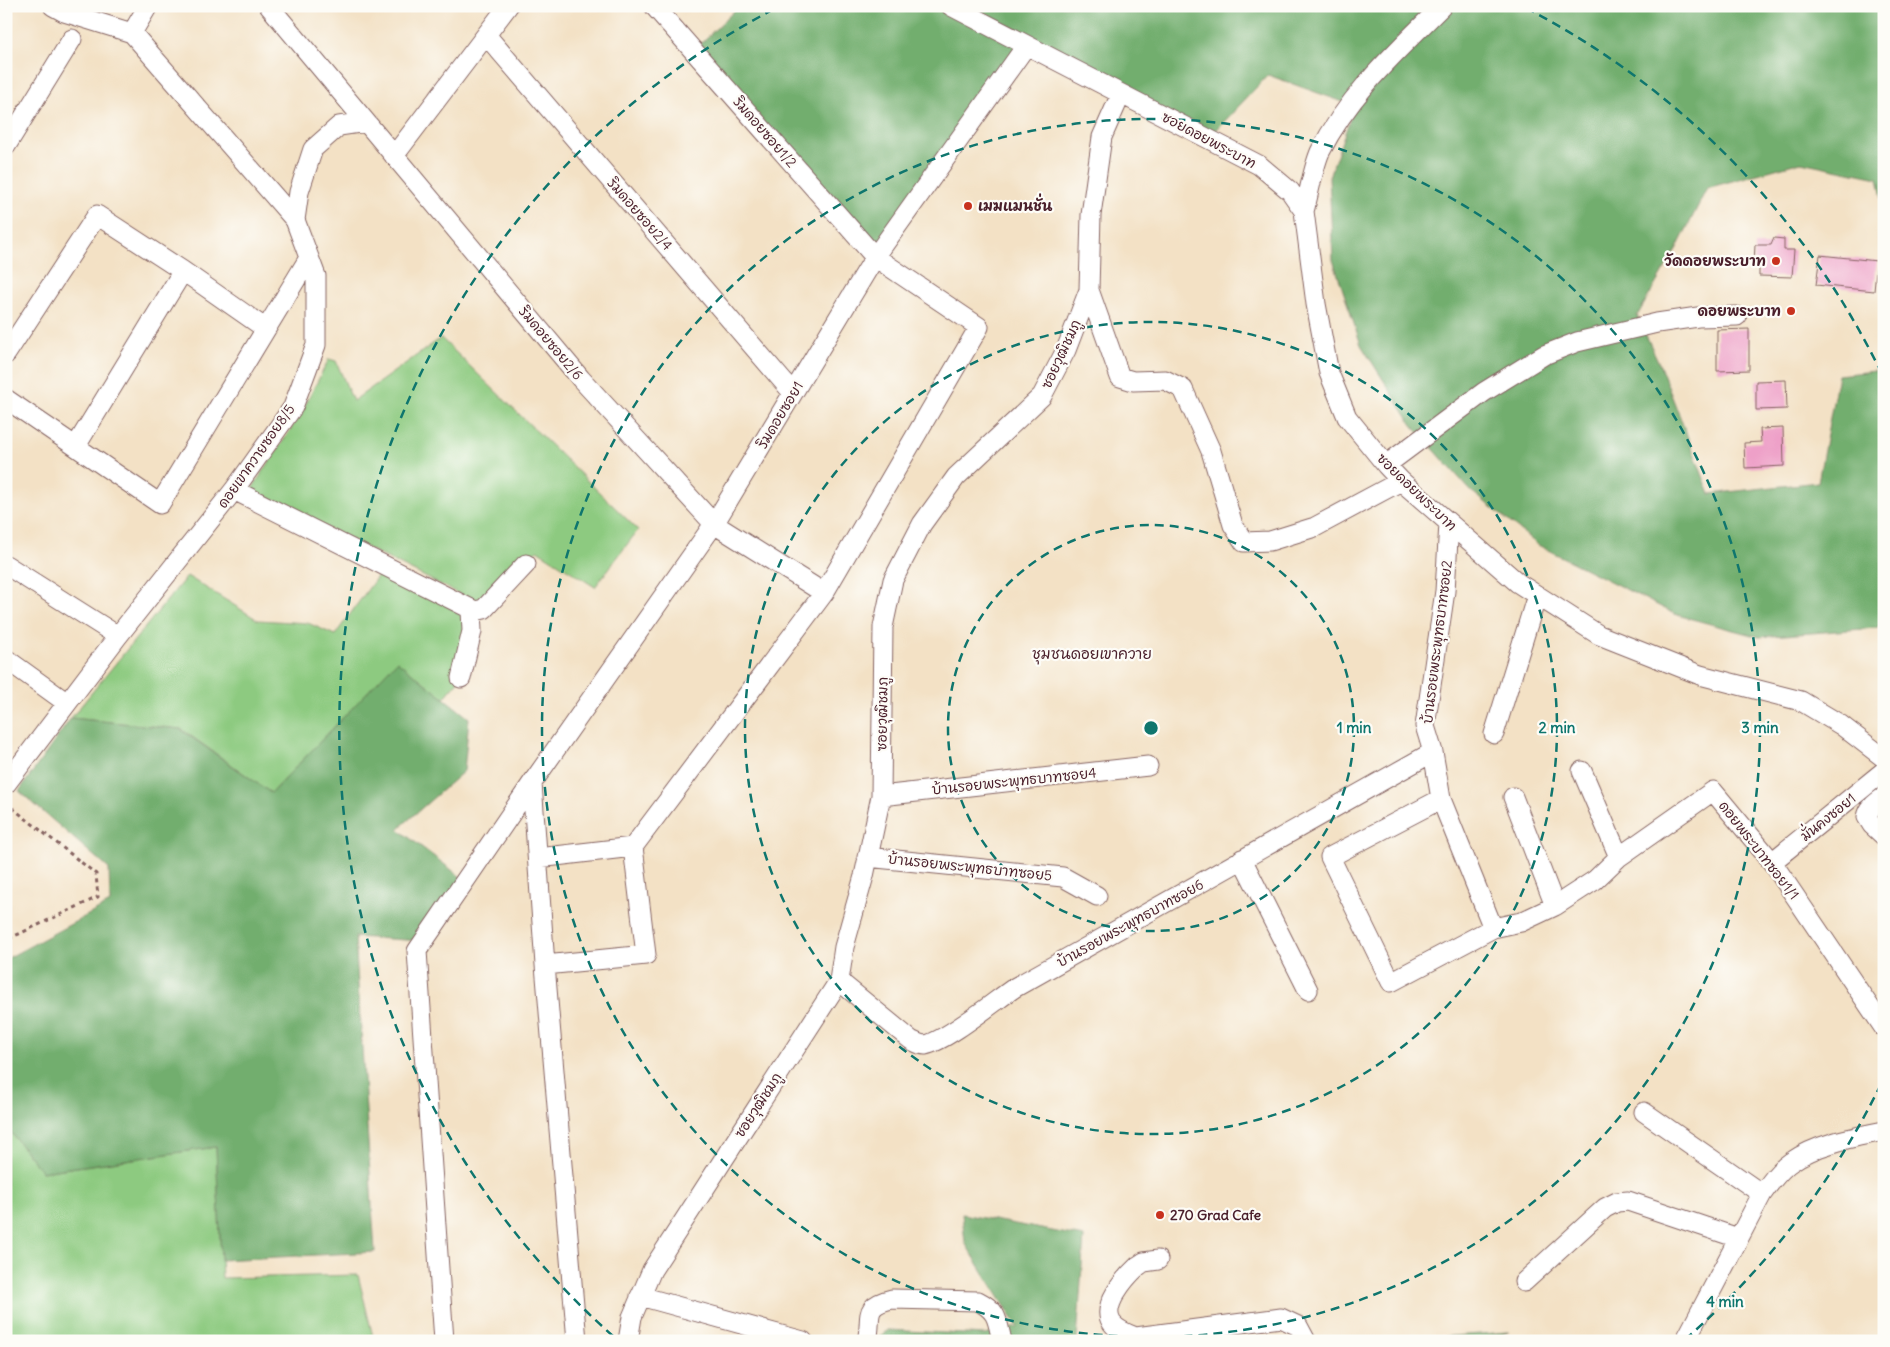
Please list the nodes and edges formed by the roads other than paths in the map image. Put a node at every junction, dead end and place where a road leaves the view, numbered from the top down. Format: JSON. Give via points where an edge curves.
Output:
{"nodes":[{"id":1,"x":53,"y":6,"type":"edge"},
{"id":2,"x":148,"y":6,"type":"edge"},
{"id":3,"x":269,"y":6,"type":"edge"},
{"id":4,"x":508,"y":6,"type":"edge"},
{"id":5,"x":654,"y":6,"type":"edge"},
{"id":6,"x":951,"y":6,"type":"edge"},
{"id":7,"x":1442,"y":6,"type":"edge"},
{"id":8,"x":132,"y":33,"type":"junction"},
{"id":9,"x":486,"y":35,"type":"junction"},
{"id":10,"x":72,"y":38,"type":"dead end"},
{"id":11,"x":1026,"y":46,"type":"junction"},
{"id":12,"x":1121,"y":94,"type":"junction"},
{"id":13,"x":366,"y":122,"type":"junction"},
{"id":14,"x":6,"y":146,"type":"edge"},
{"id":15,"x":394,"y":156,"type":"junction"},
{"id":16,"x":1304,"y":211,"type":"junction"},
{"id":17,"x":296,"y":220,"type":"junction"},
{"id":18,"x":875,"y":257,"type":"junction"},
{"id":19,"x":309,"y":258,"type":"junction"},
{"id":20,"x":183,"y":271,"type":"junction"},
{"id":21,"x":1089,"y":290,"type":"junction"},
{"id":22,"x":1737,"y":316,"type":"dead end"},
{"id":23,"x":266,"y":329,"type":"junction"},
{"id":24,"x":6,"y":354,"type":"edge"},
{"id":25,"x":793,"y":393,"type":"junction"},
{"id":26,"x":6,"y":399,"type":"edge"},
{"id":27,"x":76,"y":446,"type":"junction"},
{"id":28,"x":1386,"y":465,"type":"junction"},
{"id":29,"x":1401,"y":481,"type":"junction"},
{"id":30,"x":234,"y":490,"type":"junction"},
{"id":31,"x":1449,"y":523,"type":"junction"},
{"id":32,"x":714,"y":524,"type":"junction"},
{"id":33,"x":526,"y":564,"type":"dead end"},
{"id":34,"x":6,"y":565,"type":"edge"},
{"id":35,"x":824,"y":593,"type":"junction"},
{"id":36,"x":1536,"y":595,"type":"junction"},
{"id":37,"x":472,"y":610,"type":"junction"},
{"id":38,"x":118,"y":636,"type":"junction"},
{"id":39,"x":6,"y":659,"type":"edge"},
{"id":40,"x":461,"y":678,"type":"dead end"},
{"id":41,"x":67,"y":703,"type":"junction"},
{"id":42,"x":1494,"y":734,"type":"dead end"},
{"id":43,"x":1433,"y":752,"type":"junction"},
{"id":44,"x":1884,"y":758,"type":"edge"},
{"id":45,"x":1148,"y":766,"type":"dead end"},
{"id":46,"x":1582,"y":771,"type":"dead end"},
{"id":47,"x":1884,"y":771,"type":"edge"},
{"id":48,"x":532,"y":783,"type":"junction"},
{"id":49,"x":6,"y":784,"type":"edge"},
{"id":50,"x":880,"y":796,"type":"junction"},
{"id":51,"x":1513,"y":797,"type":"dead end"},
{"id":52,"x":1884,"y":797,"type":"edge"},
{"id":53,"x":1441,"y":798,"type":"junction"},
{"id":54,"x":1884,"y":836,"type":"edge"},
{"id":55,"x":633,"y":847,"type":"junction"},
{"id":56,"x":867,"y":857,"type":"junction"},
{"id":57,"x":1619,"y":857,"type":"junction"},
{"id":58,"x":538,"y":858,"type":"junction"},
{"id":59,"x":1242,"y":859,"type":"junction"},
{"id":60,"x":1772,"y":862,"type":"junction"},
{"id":61,"x":1097,"y":896,"type":"dead end"},
{"id":62,"x":1555,"y":906,"type":"junction"},
{"id":63,"x":1493,"y":928,"type":"junction"},
{"id":64,"x":545,"y":965,"type":"junction"},
{"id":65,"x":839,"y":981,"type":"junction"},
{"id":66,"x":1308,"y":990,"type":"dead end"},
{"id":67,"x":1884,"y":1028,"type":"edge"},
{"id":68,"x":1644,"y":1112,"type":"dead end"},
{"id":69,"x":1884,"y":1131,"type":"edge"},
{"id":70,"x":1762,"y":1194,"type":"junction"},
{"id":71,"x":1738,"y":1238,"type":"junction"},
{"id":72,"x":1158,"y":1260,"type":"dead end"},
{"id":73,"x":1524,"y":1282,"type":"dead end"},
{"id":74,"x":640,"y":1296,"type":"junction"},
{"id":75,"x":444,"y":1341,"type":"edge"},
{"id":76,"x":577,"y":1341,"type":"edge"},
{"id":77,"x":628,"y":1341,"type":"edge"},
{"id":78,"x":802,"y":1341,"type":"edge"},
{"id":79,"x":868,"y":1341,"type":"edge"},
{"id":80,"x":1002,"y":1341,"type":"edge"},
{"id":81,"x":1306,"y":1341,"type":"edge"},
{"id":82,"x":1685,"y":1341,"type":"edge"}],
"edges":[{"from":1,"to":8,"type":"street"},
{"from":2,"to":8,"type":"street"},
{"from":3,"to":13,"type":"street","name":"ริมดอยซอย2/6"},
{"from":4,"to":9,"type":"street"},
{"from":5,"to":18,"type":"street","name":"ริมดอยซอย1/2"},
{"from":6,"to":11,"type":"street","name":"ซอยดอยพระบาท"},
{"from":7,"to":16,"type":"street","via":[[1387,60],[1343,112],[1319,154]]},
{"from":8,"to":17,"type":"street","name":"ดอยเขาควายซอย8/5"},
{"from":9,"to":15,"type":"street"},
{"from":9,"to":25,"type":"street","name":"ริมดอยซอย2/4"},
{"from":10,"to":14,"type":"street"},
{"from":11,"to":12,"type":"street","name":"ซอยดอยพระบาท"},
{"from":11,"to":18,"type":"street","name":"ริมดอยซอย1"},
{"from":12,"to":16,"type":"street","name":"ซอยดอยพระบาท","via":[[1260,165],[1290,190]]},
{"from":12,"to":21,"type":"street","name":"ซอยวุฒิชมภู","via":[[1102,137],[1091,215]]},
{"from":13,"to":15,"type":"street","name":"ริมดอยซอย2/6"},
{"from":13,"to":17,"type":"street","via":[[339,126],[313,149],[299,192]]},
{"from":15,"to":32,"type":"street","name":"ริมดอยซอย2/6","via":[[581,379]]},
{"from":16,"to":28,"type":"street","name":"ซอยดอยพระบาท","via":[[1329,373],[1347,417]]},
{"from":17,"to":19,"type":"street","name":"ดอยเขาควายซอย8/5"},
{"from":18,"to":25,"type":"street","name":"ริมดอยซอย1"},
{"from":18,"to":35,"type":"street","name":"ริมดอยซอย1/2","via":[[979,327]]},
{"from":19,"to":23,"type":"street"},
{"from":19,"to":30,"type":"street","name":"ดอยเขาควายซอย8/5","via":[[316,276],[316,345],[293,407]]},
{"from":20,"to":23,"type":"street"},
{"from":20,"to":24,"type":"street","via":[[97,215]]},
{"from":20,"to":27,"type":"street"},
{"from":21,"to":29,"type":"street","via":[[1120,377],[1133,381],[1165,380],[1183,390],[1211,450],[1233,525],[1244,542],[1270,541],[1315,527]]},
{"from":21,"to":50,"type":"street","name":"ซอยวุฒิชมภู","via":[[1066,350],[1042,396],[956,477],[922,524],[893,580],[883,626]]},
{"from":22,"to":28,"type":"street","via":[[1657,323],[1577,342],[1544,355],[1484,392]]},
{"from":23,"to":27,"type":"street","via":[[160,504]]},
{"from":25,"to":32,"type":"street","name":"ริมดอยซอย1"},
{"from":26,"to":27,"type":"street"},
{"from":28,"to":29,"type":"street","name":"ซอยดอยพระบาท"},
{"from":29,"to":31,"type":"street","name":"ซอยดอยพระบาท"},
{"from":30,"to":37,"type":"street"},
{"from":30,"to":38,"type":"street","name":"ดอยเขาควายซอย8/5"},
{"from":31,"to":36,"type":"street","name":"ซอยดอยพระบาท"},
{"from":31,"to":43,"type":"street","name":"บ้านรอยพระพุทธบาทซอย2","via":[[1445,591],[1425,726]]},
{"from":32,"to":35,"type":"street","name":"ริมดอยซอย2/6"},
{"from":32,"to":48,"type":"street","name":"ริมดอยซอย1"},
{"from":33,"to":37,"type":"street","via":[[484,609]]},
{"from":34,"to":38,"type":"street"},
{"from":35,"to":55,"type":"street"},
{"from":36,"to":42,"type":"street"},
{"from":36,"to":44,"type":"street","name":"ซอยดอยพระบาท","via":[[1599,636],[1700,675],[1801,701],[1841,725]]},
{"from":37,"to":40,"type":"street","via":[[472,631]]},
{"from":38,"to":41,"type":"street","name":"ดอยเขาควายซอย8/5"},
{"from":39,"to":41,"type":"street"},
{"from":41,"to":49,"type":"street","name":"ดอยเขาควายซอย8/5"},
{"from":43,"to":53,"type":"street","name":"บ้านรอยพระพุทธบาทซอย2"},
{"from":43,"to":59,"type":"street","name":"บ้านรอยพระพุทธบาทซอย6"},
{"from":45,"to":50,"type":"street","name":"บ้านรอยพระพุทธบาทซอย4"},
{"from":46,"to":57,"type":"street"},
{"from":47,"to":60,"type":"street","name":"มั่นคงซอย1"},
{"from":48,"to":58,"type":"street"},
{"from":48,"to":75,"type":"street","name":"ริมดอยซอย1","via":[[417,951]]},
{"from":50,"to":56,"type":"street","name":"ซอยวุฒิชมภู"},
{"from":51,"to":62,"type":"street"},
{"from":52,"to":54,"type":"street","via":[[1872,806],[1867,817]]},
{"from":53,"to":63,"type":"street","name":"บ้านรอยพระพุทธบาทซอย2"},
{"from":53,"to":63,"type":"street","name":"ดอยพระบาทซอย1/1","via":[[1330,857],[1391,982]]},
{"from":55,"to":58,"type":"street"},
{"from":55,"to":64,"type":"street","via":[[646,955]]},
{"from":56,"to":61,"type":"street","name":"บ้านรอยพระพุทธบาทซอย5","via":[[1063,877]]},
{"from":56,"to":65,"type":"street","name":"ซอยวุฒิชมภู","via":[[844,947]]},
{"from":57,"to":60,"type":"street","name":"ดอยพระบาทซอย1/1","via":[[1713,791]]},
{"from":57,"to":62,"type":"street","name":"ดอยพระบาทซอย1/1","via":[[1595,880]]},
{"from":58,"to":64,"type":"street"},
{"from":59,"to":65,"type":"street","name":"บ้านรอยพระพุทธบาทซอย6","via":[[1014,988],[934,1043],[922,1045],[911,1040]]},
{"from":59,"to":66,"type":"street"},
{"from":60,"to":67,"type":"street","name":"ดอยพระบาทซอย1/1"},
{"from":62,"to":63,"type":"street","name":"ดอยพระบาทซอย1/1","via":[[1520,922]]},
{"from":64,"to":76,"type":"street"},
{"from":65,"to":74,"type":"street","name":"ซอยวุฒิชมภู","via":[[652,1270]]},
{"from":68,"to":70,"type":"street"},
{"from":69,"to":70,"type":"street","via":[[1832,1143],[1791,1162]]},
{"from":70,"to":71,"type":"street"},
{"from":71,"to":73,"type":"street","via":[[1628,1201],[1617,1202],[1606,1208]]},
{"from":71,"to":82,"type":"street"},
{"from":72,"to":81,"type":"street","via":[[1138,1266],[1113,1298],[1108,1309],[1111,1322],[1120,1330],[1136,1337],[1281,1318],[1298,1326]]},
{"from":74,"to":77,"type":"street","name":"ซอยวุฒิชมภู"},
{"from":74,"to":78,"type":"street"},
{"from":79,"to":80,"type":"street","via":[[872,1309],[879,1302],[892,1299],[978,1302],[991,1308]]}]}
